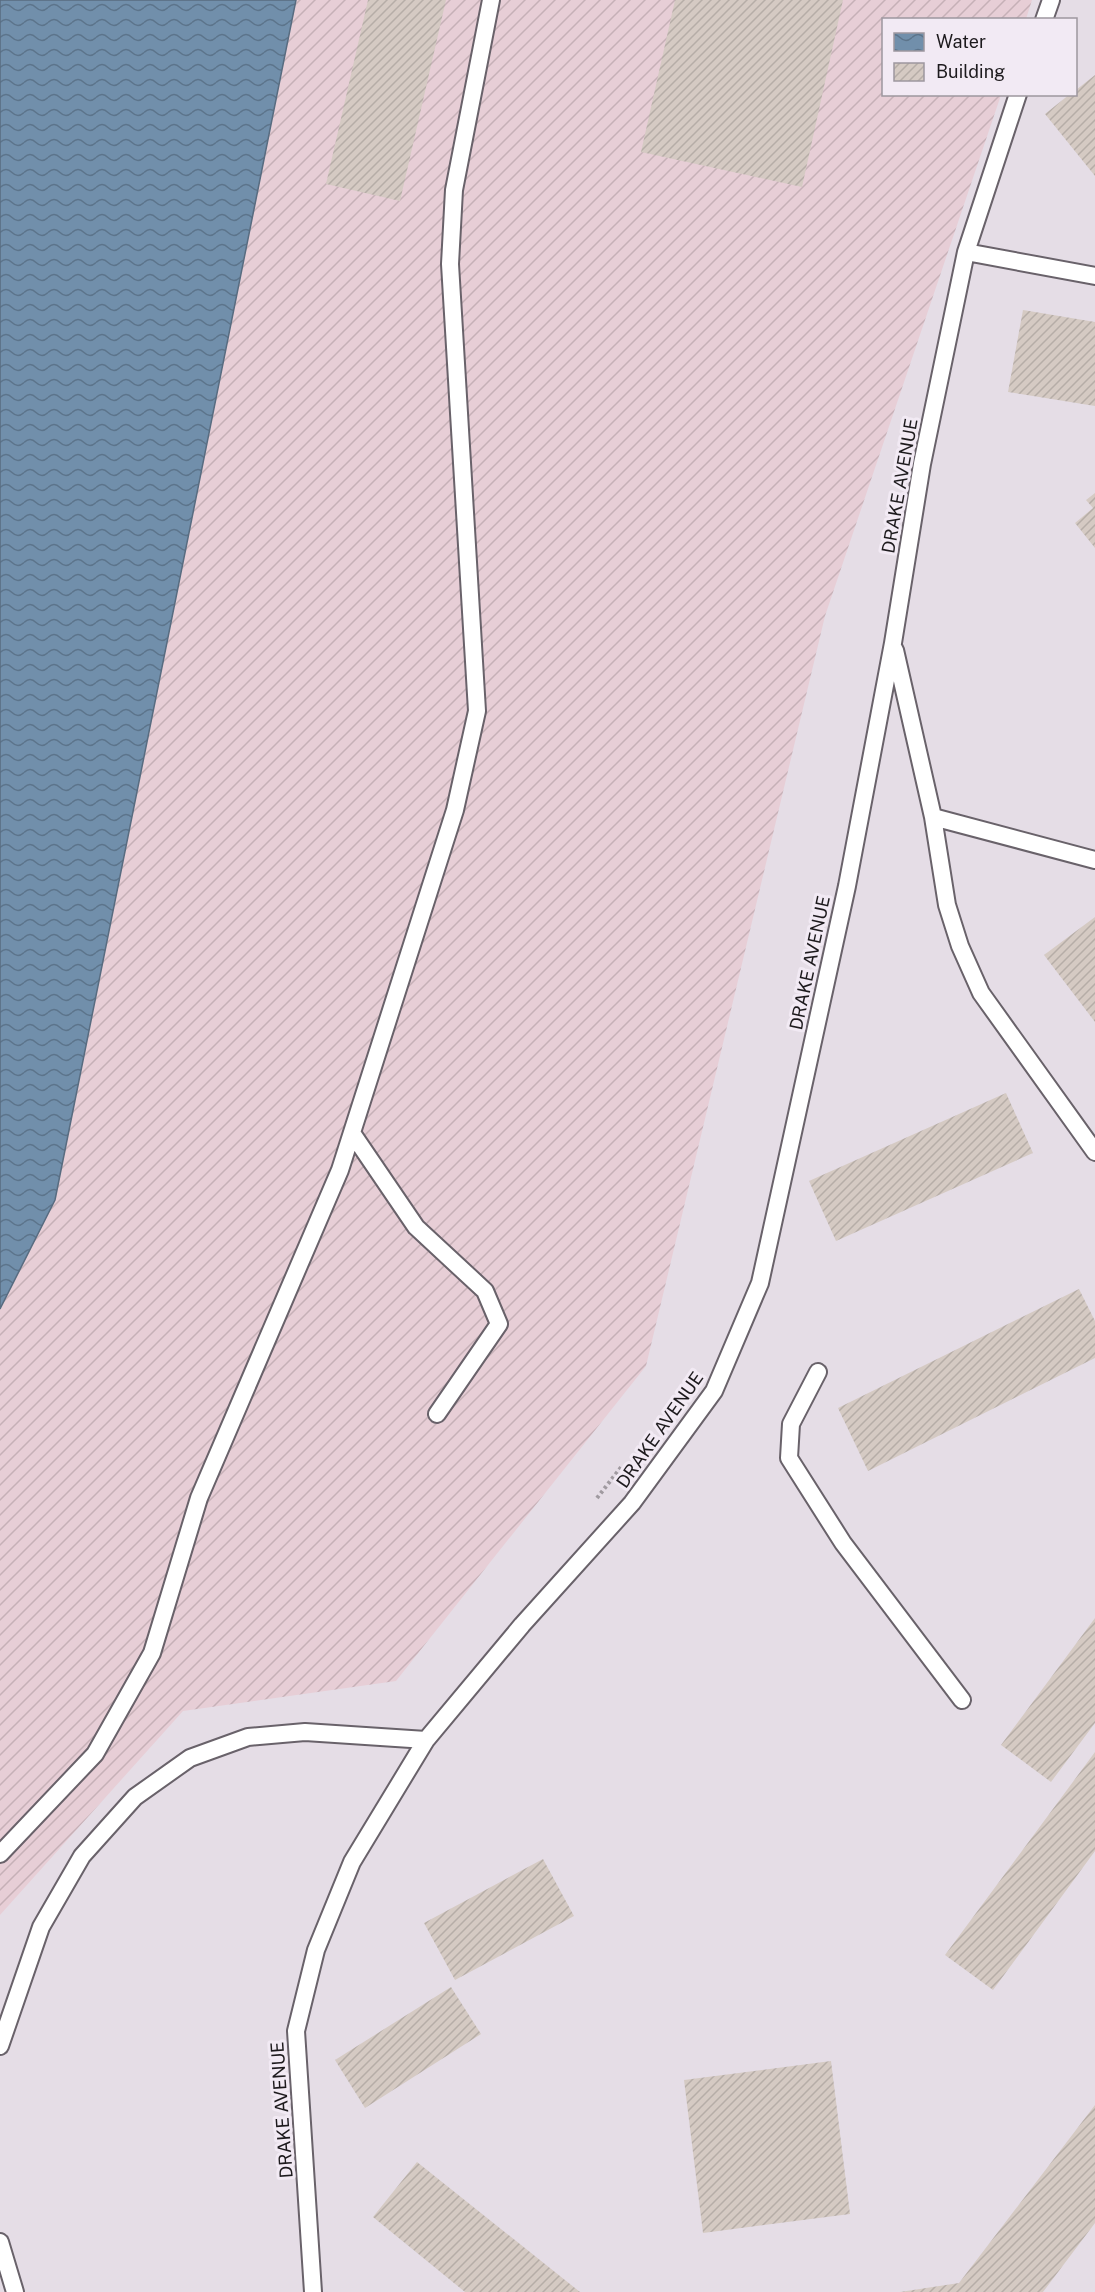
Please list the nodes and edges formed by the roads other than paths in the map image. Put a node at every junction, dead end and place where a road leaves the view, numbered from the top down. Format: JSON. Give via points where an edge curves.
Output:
{"nodes":[{"id":1,"x":491,"y":0,"type":"edge"},
{"id":2,"x":1051,"y":0,"type":"edge"},
{"id":3,"x":1045,"y":18,"type":"edge"},
{"id":4,"x":1017,"y":96,"type":"edge"},
{"id":5,"x":966,"y":252,"type":"junction"},
{"id":6,"x":1095,"y":276,"type":"edge"},
{"id":7,"x":893,"y":643,"type":"junction"},
{"id":8,"x":933,"y":817,"type":"junction"},
{"id":9,"x":1095,"y":860,"type":"edge"},
{"id":10,"x":352,"y":1133,"type":"junction"},
{"id":11,"x":1095,"y":1152,"type":"edge"},
{"id":12,"x":818,"y":1372,"type":"dead end"},
{"id":13,"x":436,"y":1414,"type":"dead end"},
{"id":14,"x":962,"y":1700,"type":"dead end"},
{"id":15,"x":426,"y":1740,"type":"junction"},
{"id":16,"x":0,"y":1854,"type":"edge"},
{"id":17,"x":0,"y":2046,"type":"edge"},
{"id":18,"x":0,"y":2242,"type":"edge"},
{"id":19,"x":15,"y":2292,"type":"edge"},
{"id":20,"x":313,"y":2292,"type":"edge"}],
"edges":[{"from":1,"to":10,"type":"lane","via":[[454,190],[450,264],[477,711],[455,810]]},
{"from":2,"to":3,"type":"lane"},
{"from":4,"to":5,"type":"lane","name":"DRAKE AVENUE"},
{"from":5,"to":6,"type":"lane"},
{"from":5,"to":7,"type":"lane","name":"DRAKE AVENUE","via":[[922,464]]},
{"from":7,"to":8,"type":"lane"},
{"from":7,"to":15,"type":"lane","name":"DRAKE AVENUE","via":[[847,886],[760,1282],[724,1369],[714,1391],[632,1503]]},
{"from":8,"to":9,"type":"lane"},
{"from":8,"to":11,"type":"lane","via":[[947,905],[981,993]]},
{"from":10,"to":13,"type":"lane","via":[[416,1227],[485,1291],[499,1324]]},
{"from":10,"to":16,"type":"lane","via":[[340,1170],[199,1498],[152,1653],[95,1754]]},
{"from":12,"to":14,"type":"lane","via":[[791,1424],[789,1458],[843,1542]]},
{"from":15,"to":17,"type":"lane","via":[[305,1732],[248,1737],[190,1758],[135,1797],[82,1856],[41,1927]]},
{"from":15,"to":20,"type":"lane","name":"DRAKE AVENUE","via":[[352,1862],[316,1950],[297,2031]]},
{"from":18,"to":19,"type":"lane"}]}
